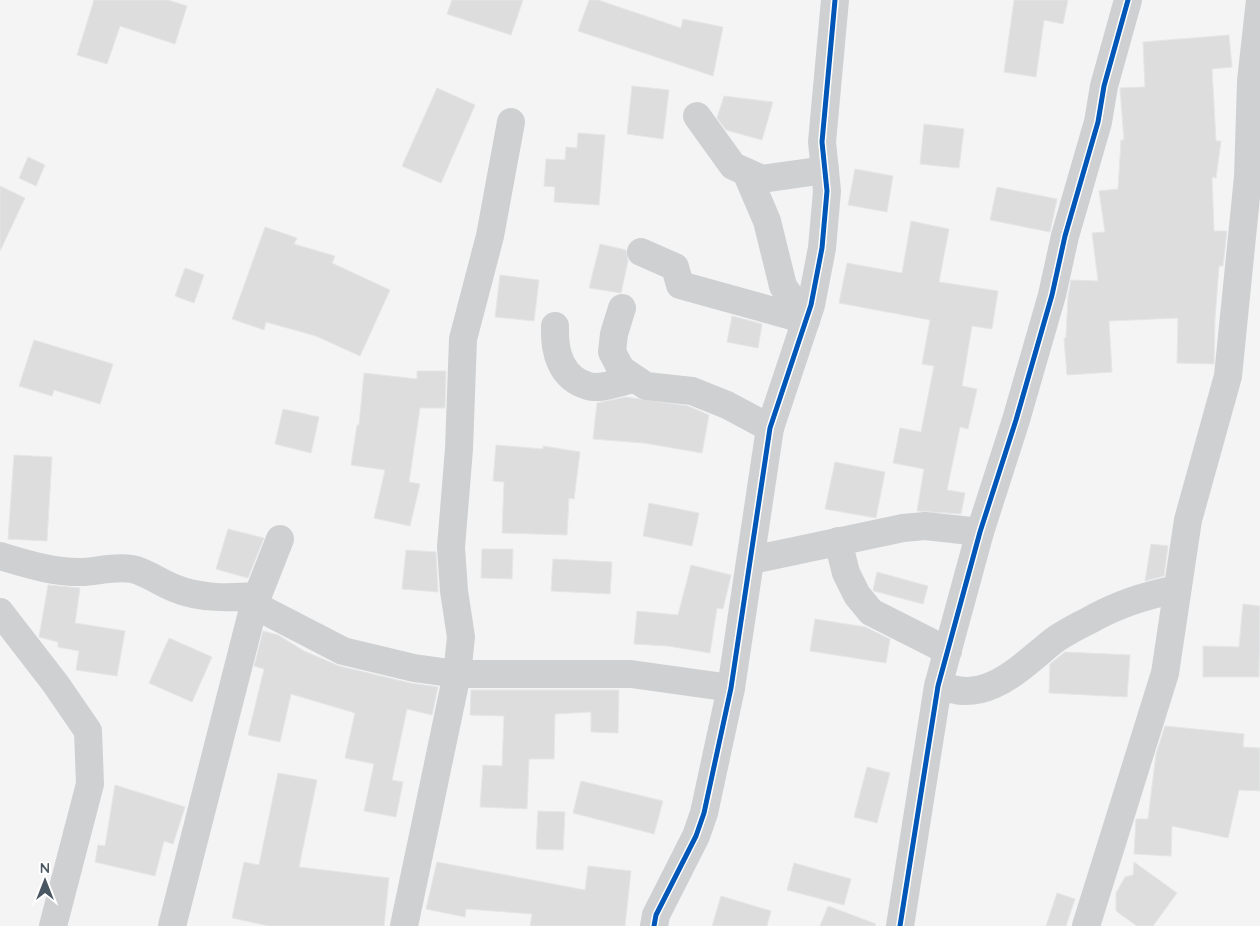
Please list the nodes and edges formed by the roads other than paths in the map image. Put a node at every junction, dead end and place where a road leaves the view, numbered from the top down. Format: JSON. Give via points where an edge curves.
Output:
{"nodes":[{"id":1,"x":835,"y":0,"type":"edge"},
{"id":2,"x":1128,"y":0,"type":"edge"},
{"id":3,"x":1260,"y":0,"type":"edge"},
{"id":4,"x":697,"y":116,"type":"dead end"},
{"id":5,"x":511,"y":122,"type":"dead end"},
{"id":6,"x":825,"y":170,"type":"junction"},
{"id":7,"x":746,"y":172,"type":"junction"},
{"id":8,"x":641,"y":252,"type":"dead end"},
{"id":9,"x":622,"y":308,"type":"dead end"},
{"id":10,"x":806,"y":320,"type":"junction"},
{"id":11,"x":555,"y":326,"type":"dead end"},
{"id":12,"x":635,"y":379,"type":"junction"},
{"id":13,"x":770,"y":428,"type":"junction"},
{"id":14,"x":980,"y":532,"type":"junction"},
{"id":15,"x":280,"y":539,"type":"dead end"},
{"id":16,"x":838,"y":541,"type":"junction"},
{"id":17,"x":0,"y":556,"type":"edge"},
{"id":18,"x":752,"y":560,"type":"junction"},
{"id":19,"x":1178,"y":590,"type":"junction"},
{"id":20,"x":256,"y":601,"type":"junction"},
{"id":21,"x":0,"y":612,"type":"edge"},
{"id":22,"x":948,"y":651,"type":"junction"},
{"id":23,"x":457,"y":674,"type":"junction"},
{"id":24,"x":939,"y":684,"type":"junction"},
{"id":25,"x":732,"y":688,"type":"junction"},
{"id":26,"x":53,"y":926,"type":"edge"},
{"id":27,"x":172,"y":926,"type":"edge"},
{"id":28,"x":404,"y":926,"type":"edge"},
{"id":29,"x":654,"y":926,"type":"edge"},
{"id":30,"x":900,"y":926,"type":"edge"},
{"id":31,"x":1086,"y":926,"type":"edge"}],
"edges":[{"from":1,"to":6,"type":"street","via":[[822,142]]},
{"from":2,"to":14,"type":"street","via":[[1047,314]]},
{"from":3,"to":19,"type":"street","via":[[1251,81],[1248,177],[1228,376],[1188,520]]},
{"from":4,"to":7,"type":"street","via":[[732,166]]},
{"from":5,"to":23,"type":"street","via":[[490,236],[463,339],[452,547],[461,637]]},
{"from":6,"to":7,"type":"street","via":[[762,179]]},
{"from":6,"to":10,"type":"street","via":[[827,191],[822,248]]},
{"from":7,"to":10,"type":"street","via":[[767,221],[783,286]]},
{"from":8,"to":10,"type":"street","via":[[675,267],[680,285]]},
{"from":9,"to":12,"type":"street","via":[[612,352],[621,369]]},
{"from":10,"to":13,"type":"street"},
{"from":11,"to":12,"type":"street","via":[[555,347],[569,374],[589,386]]},
{"from":12,"to":13,"type":"street","via":[[646,386],[692,391]]},
{"from":13,"to":18,"type":"street"},
{"from":14,"to":16,"type":"street","via":[[918,527]]},
{"from":14,"to":22,"type":"street"},
{"from":15,"to":20,"type":"street"},
{"from":16,"to":18,"type":"street"},
{"from":16,"to":22,"type":"street","via":[[846,573],[857,595],[871,612]]},
{"from":17,"to":20,"type":"street","via":[[58,572],[111,567],[134,569],[174,589],[197,595]]},
{"from":18,"to":25,"type":"street"},
{"from":19,"to":24,"type":"street","via":[[1138,598],[1089,620],[1053,641],[1028,664],[1001,682],[975,691],[954,692]]},
{"from":19,"to":31,"type":"street","via":[[1165,673]]},
{"from":20,"to":23,"type":"street","via":[[343,652]]},
{"from":20,"to":27,"type":"street"},
{"from":21,"to":26,"type":"street","via":[[88,731],[90,784]]},
{"from":22,"to":24,"type":"street"},
{"from":23,"to":25,"type":"street","via":[[630,674]]},
{"from":23,"to":28,"type":"street"},
{"from":24,"to":30,"type":"street"},
{"from":25,"to":29,"type":"street","via":[[696,836],[656,914]]}]}
